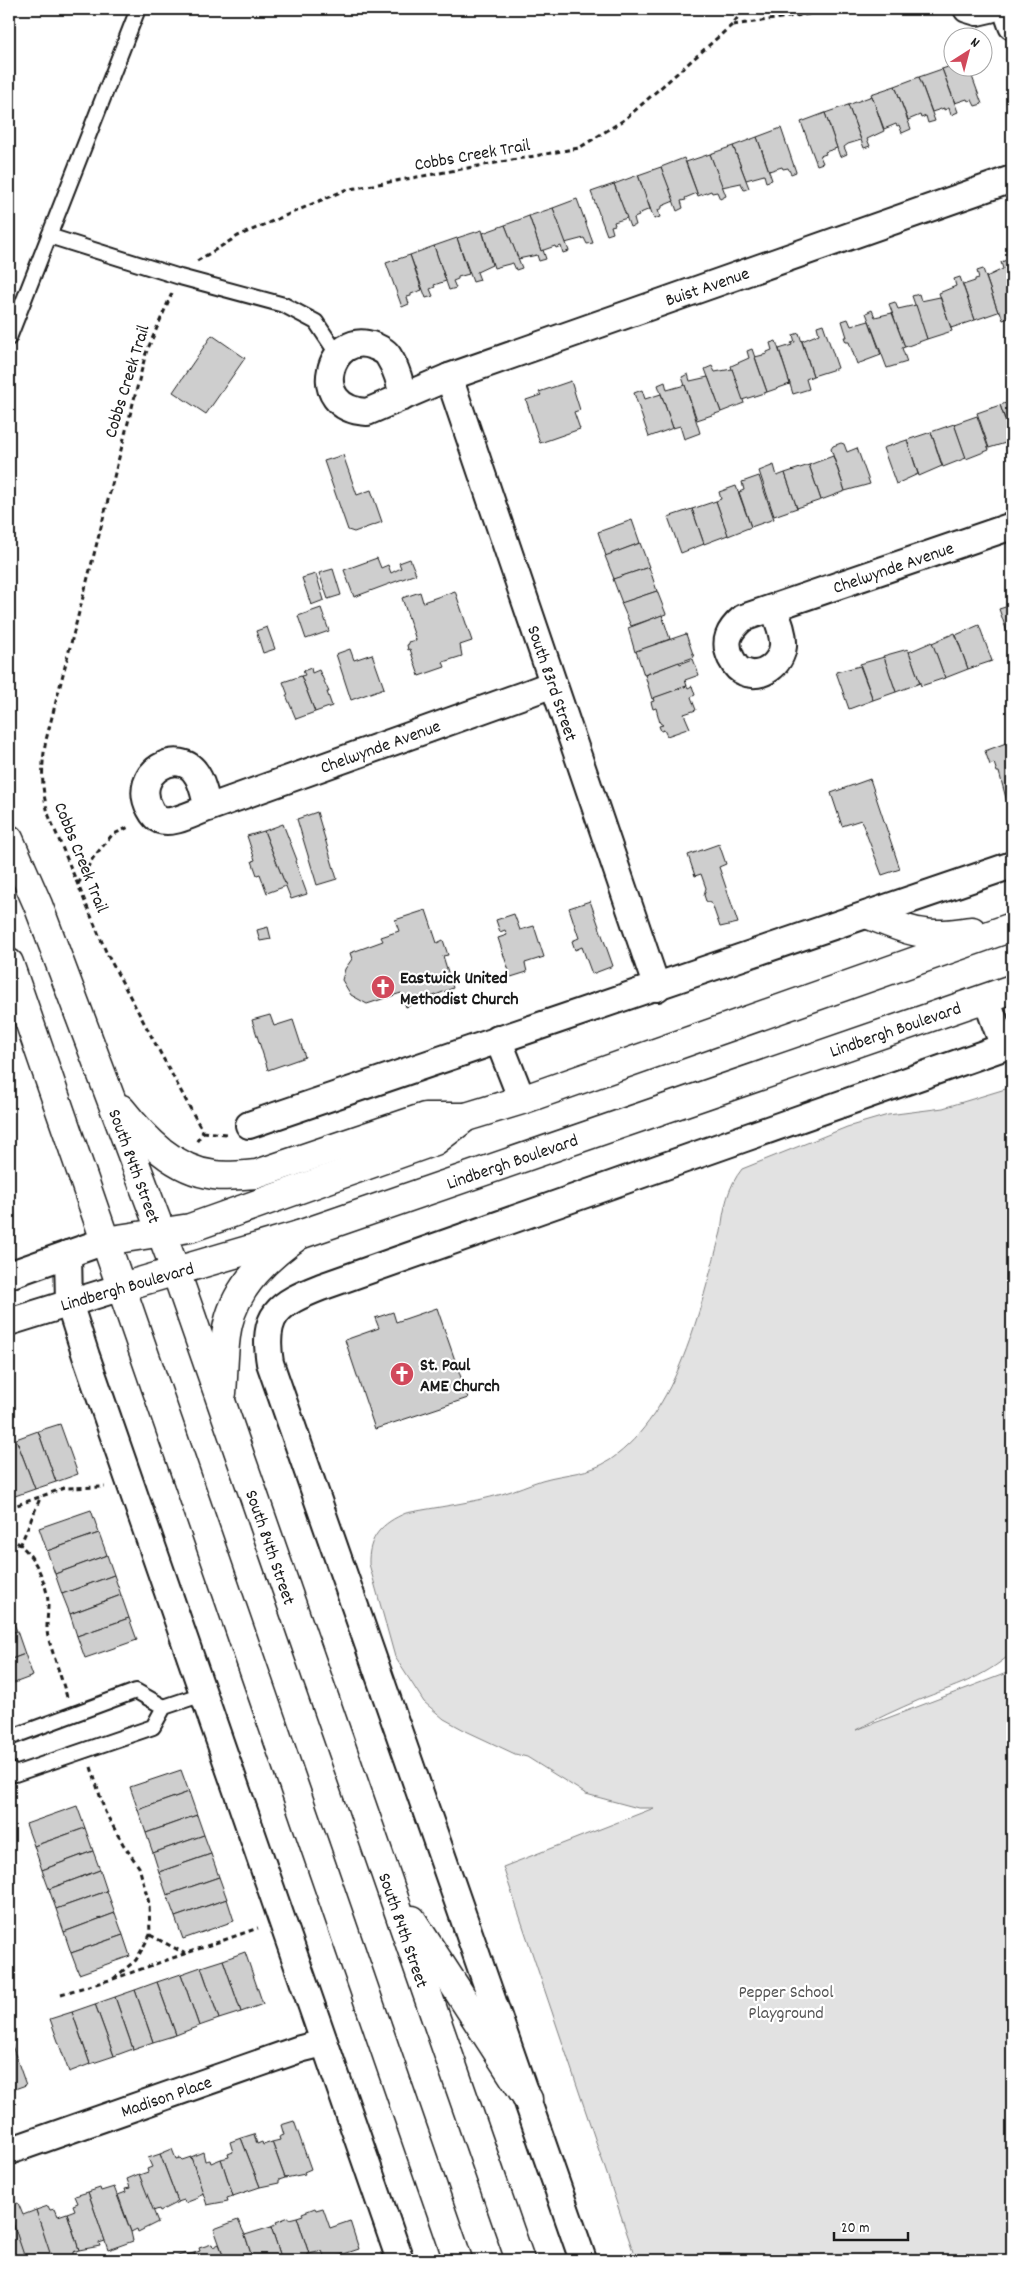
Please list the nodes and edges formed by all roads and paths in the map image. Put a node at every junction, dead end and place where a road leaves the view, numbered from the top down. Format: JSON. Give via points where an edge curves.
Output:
{"nodes":[{"id":1,"x":138,"y":9,"type":"edge"},
{"id":2,"x":744,"y":9,"type":"edge"},
{"id":3,"x":844,"y":9,"type":"edge"},
{"id":4,"x":967,"y":9,"type":"edge"},
{"id":5,"x":990,"y":9,"type":"edge"},
{"id":6,"x":1006,"y":9,"type":"edge"},
{"id":7,"x":732,"y":25,"type":"junction"},
{"id":8,"x":1012,"y":26,"type":"edge"},
{"id":9,"x":1012,"y":179,"type":"edge"},
{"id":10,"x":49,"y":236,"type":"junction"},
{"id":11,"x":180,"y":278,"type":"junction"},
{"id":12,"x":9,"y":338,"type":"edge"},
{"id":13,"x":338,"y":355,"type":"junction"},
{"id":14,"x":449,"y":377,"type":"junction"},
{"id":15,"x":403,"y":397,"type":"junction"},
{"id":16,"x":1012,"y":526,"type":"edge"},
{"id":17,"x":773,"y":608,"type":"dead end"},
{"id":18,"x":553,"y":684,"type":"junction"},
{"id":19,"x":208,"y":808,"type":"junction"},
{"id":20,"x":153,"y":815,"type":"junction"},
{"id":21,"x":9,"y":839,"type":"edge"},
{"id":22,"x":1012,"y":865,"type":"edge"},
{"id":23,"x":78,"y":885,"type":"junction"},
{"id":24,"x":869,"y":915,"type":"junction"},
{"id":25,"x":1012,"y":927,"type":"edge"},
{"id":26,"x":9,"y":963,"type":"edge"},
{"id":27,"x":657,"y":988,"type":"junction"},
{"id":28,"x":1012,"y":989,"type":"edge"},
{"id":29,"x":986,"y":998,"type":"junction"},
{"id":30,"x":498,"y":1039,"type":"junction"},
{"id":31,"x":1008,"y":1046,"type":"edge"},
{"id":32,"x":109,"y":1093,"type":"junction"},
{"id":33,"x":522,"y":1100,"type":"junction"},
{"id":34,"x":466,"y":1117,"type":"junction"},
{"id":35,"x":249,"y":1125,"type":"dead end"},
{"id":36,"x":194,"y":1146,"type":"dead end"},
{"id":37,"x":160,"y":1232,"type":"junction"},
{"id":38,"x":298,"y":1235,"type":"junction"},
{"id":39,"x":105,"y":1241,"type":"junction"},
{"id":40,"x":68,"y":1254,"type":"junction"},
{"id":41,"x":176,"y":1272,"type":"junction"},
{"id":42,"x":9,"y":1275,"type":"edge"},
{"id":43,"x":122,"y":1287,"type":"junction"},
{"id":44,"x":69,"y":1302,"type":"junction"},
{"id":45,"x":9,"y":1322,"type":"edge"},
{"id":46,"x":221,"y":1404,"type":"junction"},
{"id":47,"x":108,"y":1487,"type":"dead end"},
{"id":48,"x":42,"y":1496,"type":"junction"},
{"id":49,"x":9,"y":1508,"type":"edge"},
{"id":50,"x":9,"y":1538,"type":"edge"},
{"id":51,"x":20,"y":1546,"type":"junction"},
{"id":52,"x":63,"y":1683,"type":"dead end"},
{"id":53,"x":203,"y":1694,"type":"junction"},
{"id":54,"x":164,"y":1707,"type":"junction"},
{"id":55,"x":9,"y":1738,"type":"edge"},
{"id":56,"x":9,"y":1769,"type":"edge"},
{"id":57,"x":95,"y":1782,"type":"dead end"},
{"id":58,"x":387,"y":1881,"type":"junction"},
{"id":59,"x":261,"y":1927,"type":"dead end"},
{"id":60,"x":150,"y":1935,"type":"junction"},
{"id":61,"x":185,"y":1954,"type":"junction"},
{"id":62,"x":113,"y":1980,"type":"junction"},
{"id":63,"x":61,"y":1994,"type":"dead end"},
{"id":64,"x":324,"y":2043,"type":"junction"},
{"id":65,"x":528,"y":2099,"type":"junction"},
{"id":66,"x":9,"y":2151,"type":"edge"},
{"id":67,"x":400,"y":2260,"type":"edge"},
{"id":68,"x":458,"y":2260,"type":"edge"},
{"id":69,"x":520,"y":2260,"type":"edge"},
{"id":70,"x":583,"y":2260,"type":"edge"}],
"edges":[{"from":1,"to":10,"type":"lane"},
{"from":2,"to":7,"type":"path","name":"Cobbs Creek Trail"},
{"from":3,"to":7,"type":"path"},
{"from":4,"to":5,"type":"street","via":[[977,12]]},
{"from":6,"to":8,"type":"street"},
{"from":7,"to":11,"type":"path","name":"Cobbs Creek Trail","via":[[624,120],[579,148],[345,190],[238,236],[207,253]]},
{"from":9,"to":14,"type":"street","name":"Buist Avenue"},
{"from":10,"to":11,"type":"lane"},
{"from":10,"to":12,"type":"lane"},
{"from":11,"to":13,"type":"lane","via":[[284,305],[316,322]]},
{"from":11,"to":23,"type":"path","name":"Cobbs Creek Trail","via":[[146,353],[42,759],[44,801]]},
{"from":13,"to":15,"type":"street","via":[[353,345],[365,344],[382,350],[396,368]]},
{"from":13,"to":15,"type":"street","name":"Buist Avenue","via":[[330,368],[329,383],[335,398],[343,406],[367,412]]},
{"from":14,"to":15,"type":"street","name":"Buist Avenue"},
{"from":14,"to":18,"type":"street","name":"South 83rd Street"},
{"from":16,"to":17,"type":"street","name":"Chelwynde Avenue"},
{"from":18,"to":19,"type":"street","name":"Chelwynde Avenue"},
{"from":18,"to":27,"type":"street","name":"South 83rd Street"},
{"from":19,"to":20,"type":"street","name":"Chelwynde Avenue","via":[[174,820],[161,821]]},
{"from":19,"to":20,"type":"street","via":[[198,775],[191,767],[182,762],[168,763],[155,770],[144,790]]},
{"from":20,"to":23,"type":"path","via":[[112,835],[93,858]]},
{"from":21,"to":32,"type":"main road","name":"South 84th Street","via":[[38,905]]},
{"from":22,"to":24,"type":"street"},
{"from":23,"to":36,"type":"path","name":"Cobbs Creek Trail","via":[[106,954],[203,1132]]},
{"from":24,"to":25,"type":"main road","via":[[909,930],[940,934]]},
{"from":24,"to":27,"type":"street"},
{"from":25,"to":33,"type":"main road"},
{"from":26,"to":39,"type":"main road"},
{"from":27,"to":30,"type":"street"},
{"from":28,"to":29,"type":"main road","name":"Lindbergh Boulevard"},
{"from":29,"to":31,"type":"street"},
{"from":29,"to":38,"type":"main road","name":"Lindbergh Boulevard"},
{"from":30,"to":33,"type":"street"},
{"from":30,"to":35,"type":"street"},
{"from":31,"to":65,"type":"street","via":[[321,1287],[292,1298],[269,1324],[266,1341],[270,1363]]},
{"from":32,"to":34,"type":"main road","via":[[155,1147],[184,1166],[214,1175],[257,1174],[425,1116]]},
{"from":32,"to":37,"type":"main road","name":"South 84th Street"},
{"from":33,"to":34,"type":"main road"},
{"from":34,"to":37,"type":"main road","via":[[435,1141],[190,1228]]},
{"from":37,"to":39,"type":"main road"},
{"from":37,"to":41,"type":"main road","name":"South 84th Street"},
{"from":38,"to":41,"type":"main road","name":"Lindbergh Boulevard"},
{"from":38,"to":46,"type":"main road","via":[[248,1280],[232,1310],[226,1338]]},
{"from":39,"to":40,"type":"street"},
{"from":39,"to":43,"type":"main road"},
{"from":40,"to":42,"type":"street"},
{"from":40,"to":44,"type":"street"},
{"from":41,"to":43,"type":"main road","name":"Lindbergh Boulevard"},
{"from":41,"to":46,"type":"main road","name":"South 84th Street"},
{"from":43,"to":44,"type":"street","name":"Lindbergh Boulevard"},
{"from":43,"to":68,"type":"main road"},
{"from":44,"to":45,"type":"street","name":"Lindbergh Boulevard"},
{"from":44,"to":53,"type":"street"},
{"from":46,"to":58,"type":"main road","name":"South 84th Street"},
{"from":47,"to":48,"type":"path","via":[[64,1488]]},
{"from":48,"to":49,"type":"path"},
{"from":48,"to":51,"type":"path"},
{"from":50,"to":51,"type":"path"},
{"from":51,"to":52,"type":"path","via":[[32,1558],[47,1595],[48,1635]]},
{"from":53,"to":54,"type":"lane"},
{"from":53,"to":64,"type":"street"},
{"from":54,"to":55,"type":"lane","via":[[136,1691]]},
{"from":54,"to":56,"type":"lane","via":[[153,1727],[15,1774]]},
{"from":57,"to":60,"type":"path","via":[[105,1812],[139,1867],[149,1903]]},
{"from":58,"to":65,"type":"main road"},
{"from":58,"to":69,"type":"main road","name":"South 84th Street"},
{"from":59,"to":61,"type":"path"},
{"from":60,"to":61,"type":"path"},
{"from":60,"to":62,"type":"path","via":[[136,1960]]},
{"from":61,"to":62,"type":"path"},
{"from":62,"to":63,"type":"path"},
{"from":64,"to":66,"type":"street","name":"Madison Place"},
{"from":64,"to":67,"type":"street"},
{"from":65,"to":70,"type":"street"}]}
